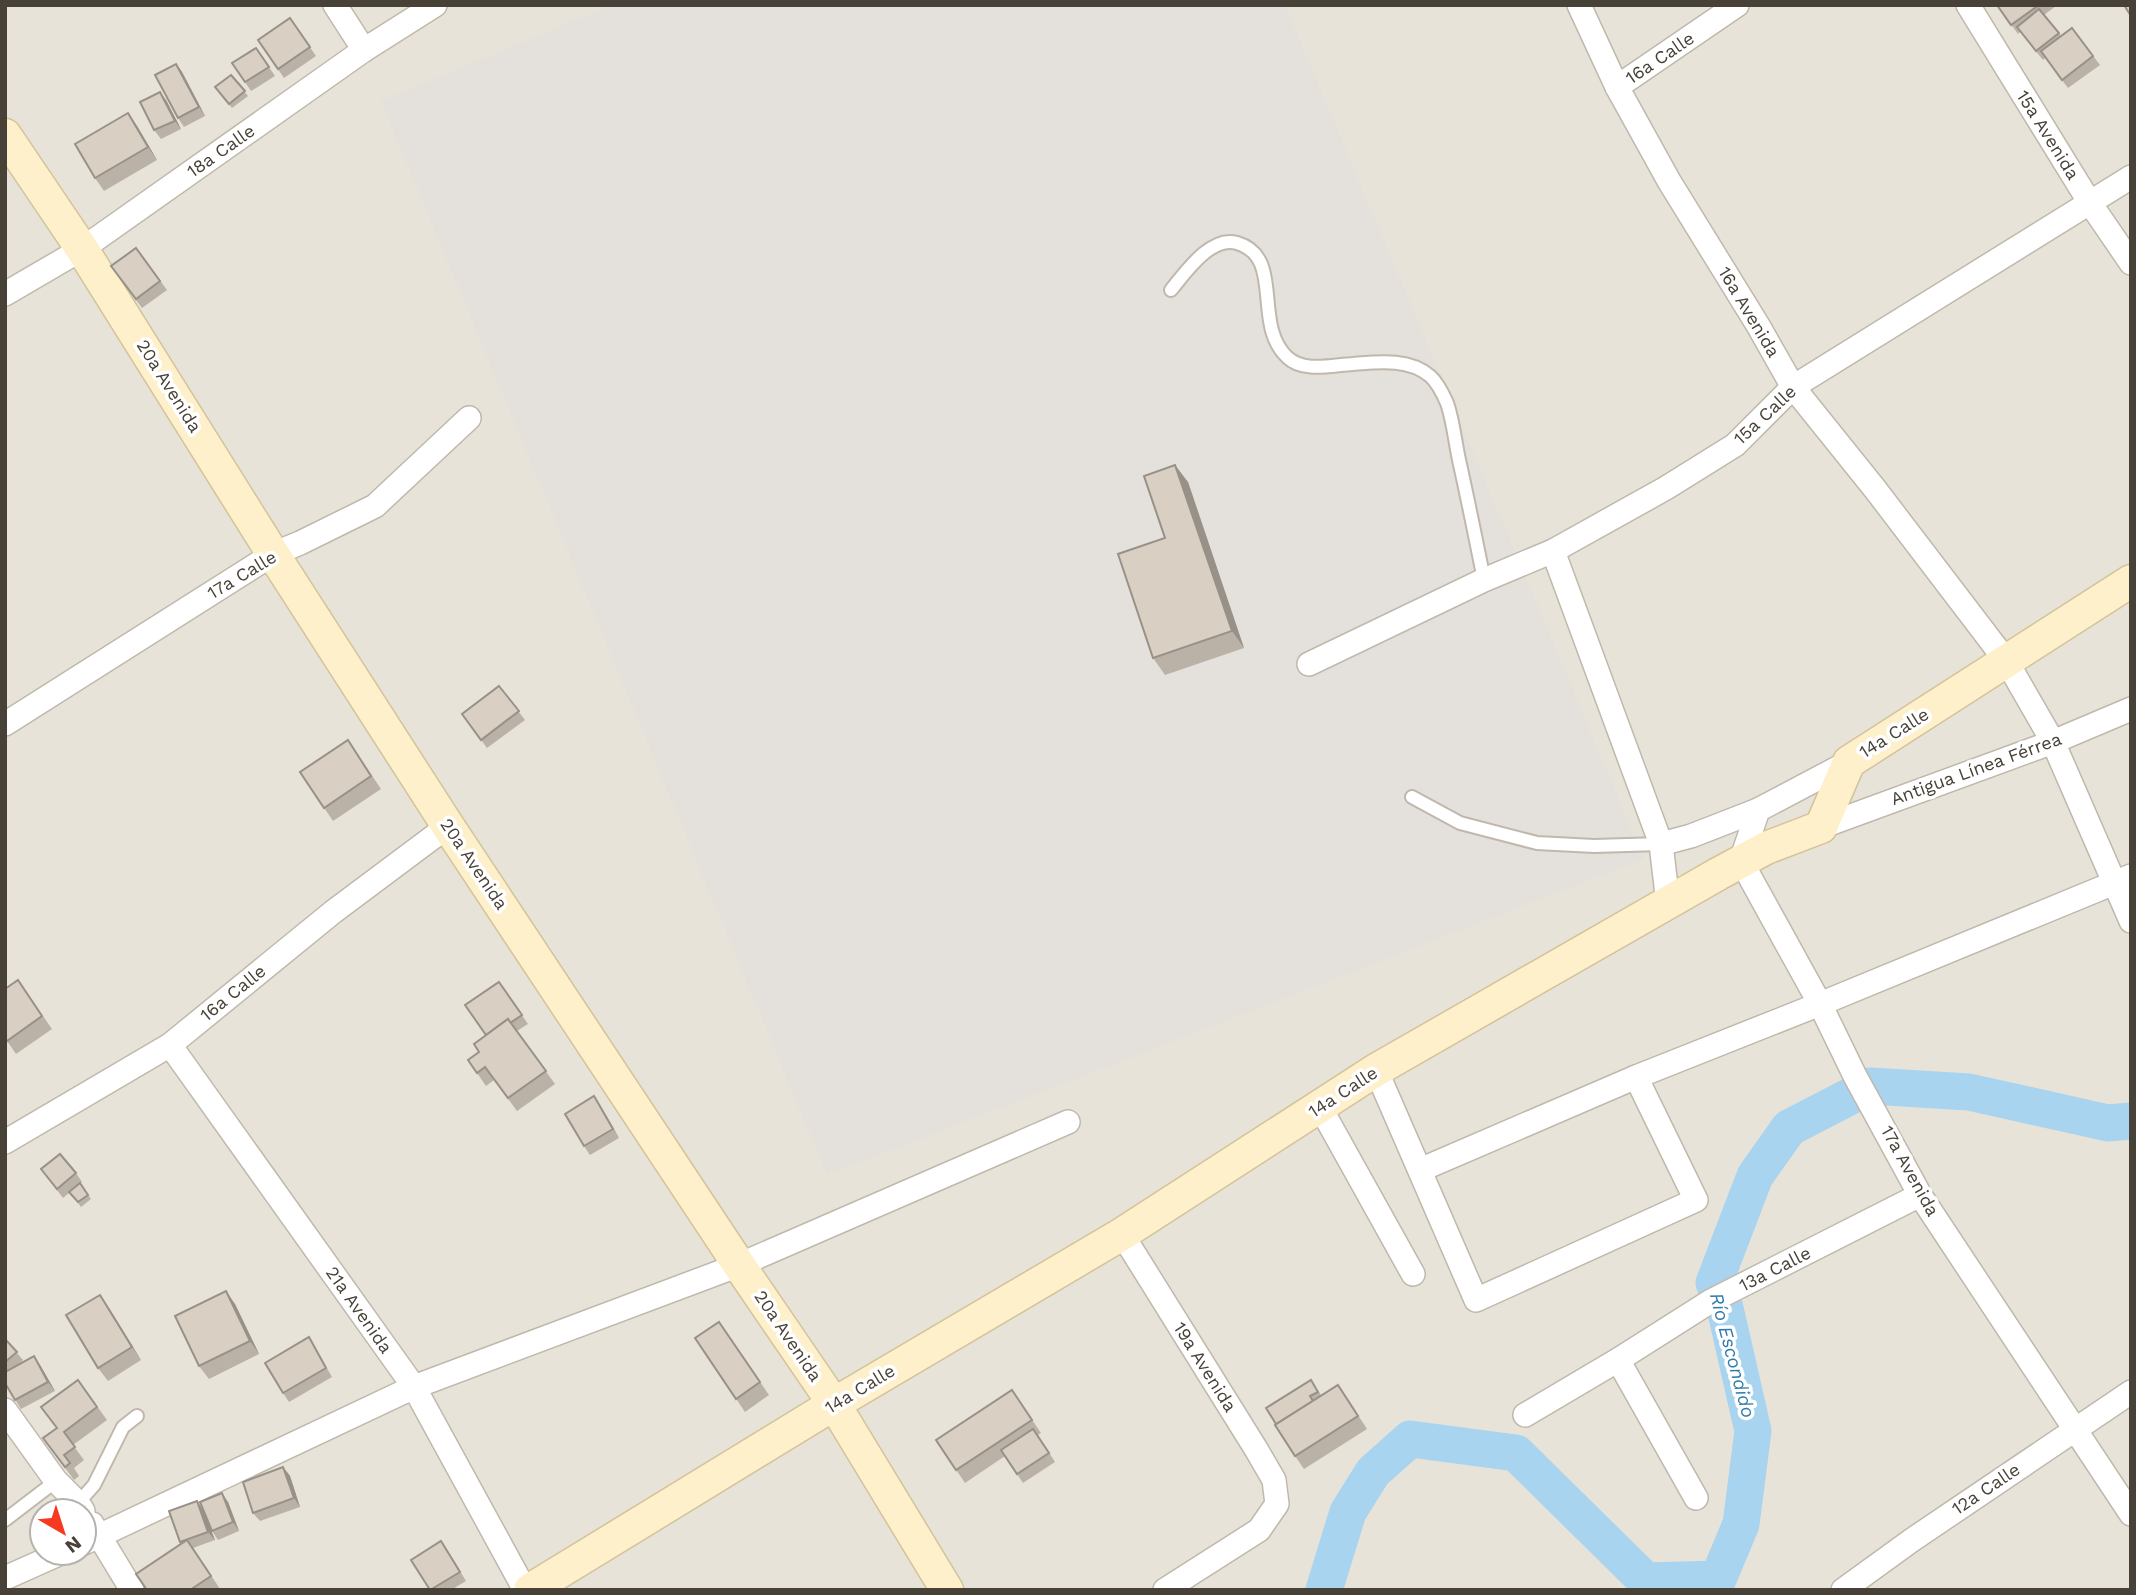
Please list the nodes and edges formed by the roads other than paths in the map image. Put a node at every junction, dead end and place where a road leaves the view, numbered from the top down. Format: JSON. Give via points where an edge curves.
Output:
{"nodes":[{"id":1,"x":335,"y":5,"type":"edge"},
{"id":2,"x":435,"y":5,"type":"edge"},
{"id":3,"x":1579,"y":5,"type":"edge"},
{"id":4,"x":1737,"y":5,"type":"edge"},
{"id":5,"x":1968,"y":5,"type":"edge"},
{"id":6,"x":364,"y":50,"type":"junction"},
{"id":7,"x":1618,"y":87,"type":"junction"},
{"id":8,"x":5,"y":135,"type":"edge"},
{"id":9,"x":2131,"y":177,"type":"edge"},
{"id":10,"x":2090,"y":203,"type":"junction"},
{"id":11,"x":82,"y":248,"type":"junction"},
{"id":12,"x":2131,"y":263,"type":"edge"},
{"id":13,"x":1171,"y":290,"type":"dead end"},
{"id":14,"x":5,"y":294,"type":"edge"},
{"id":15,"x":1793,"y":387,"type":"junction"},
{"id":16,"x":469,"y":418,"type":"dead end"},
{"id":17,"x":1553,"y":551,"type":"junction"},
{"id":18,"x":273,"y":554,"type":"junction"},
{"id":19,"x":1485,"y":580,"type":"junction"},
{"id":20,"x":2131,"y":581,"type":"edge"},
{"id":21,"x":2007,"y":662,"type":"junction"},
{"id":22,"x":1309,"y":664,"type":"dead end"},
{"id":23,"x":2131,"y":709,"type":"edge"},
{"id":24,"x":6,"y":724,"type":"edge"},
{"id":25,"x":2053,"y":742,"type":"junction"},
{"id":26,"x":1849,"y":762,"type":"junction"},
{"id":27,"x":1412,"y":797,"type":"dead end"},
{"id":28,"x":1758,"y":810,"type":"junction"},
{"id":29,"x":448,"y":825,"type":"junction"},
{"id":30,"x":1821,"y":827,"type":"junction"},
{"id":31,"x":1661,"y":844,"type":"junction"},
{"id":32,"x":1741,"y":861,"type":"junction"},
{"id":33,"x":2122,"y":879,"type":"edge"},
{"id":34,"x":1668,"y":903,"type":"junction"},
{"id":35,"x":2131,"y":921,"type":"edge"},
{"id":36,"x":1820,"y":1004,"type":"junction"},
{"id":37,"x":170,"y":1045,"type":"junction"},
{"id":38,"x":1377,"y":1070,"type":"junction"},
{"id":39,"x":1636,"y":1077,"type":"junction"},
{"id":40,"x":1320,"y":1107,"type":"junction"},
{"id":41,"x":1068,"y":1122,"type":"dead end"},
{"id":42,"x":5,"y":1142,"type":"edge"},
{"id":43,"x":1420,"y":1170,"type":"junction"},
{"id":44,"x":1920,"y":1195,"type":"junction"},
{"id":45,"x":1122,"y":1234,"type":"junction"},
{"id":46,"x":739,"y":1265,"type":"junction"},
{"id":47,"x":1413,"y":1273,"type":"dead end"},
{"id":48,"x":1618,"y":1360,"type":"junction"},
{"id":49,"x":414,"y":1387,"type":"junction"},
{"id":50,"x":2131,"y":1392,"type":"edge"},
{"id":51,"x":834,"y":1404,"type":"junction"},
{"id":52,"x":5,"y":1410,"type":"edge"},
{"id":53,"x":1525,"y":1415,"type":"dead end"},
{"id":54,"x":137,"y":1416,"type":"dead end"},
{"id":55,"x":2075,"y":1429,"type":"junction"},
{"id":56,"x":57,"y":1481,"type":"junction"},
{"id":57,"x":72,"y":1497,"type":"edge"},
{"id":58,"x":88,"y":1497,"type":"edge"},
{"id":59,"x":1696,"y":1498,"type":"dead end"},
{"id":60,"x":2131,"y":1514,"type":"edge"},
{"id":61,"x":5,"y":1520,"type":"edge"},
{"id":62,"x":98,"y":1536,"type":"edge"},
{"id":63,"x":98,"y":1547,"type":"edge"},
{"id":64,"x":30,"y":1567,"type":"edge"},
{"id":65,"x":5,"y":1578,"type":"edge"},
{"id":66,"x":132,"y":1590,"type":"edge"},
{"id":67,"x":528,"y":1590,"type":"edge"},
{"id":68,"x":947,"y":1590,"type":"edge"},
{"id":69,"x":1164,"y":1590,"type":"edge"},
{"id":70,"x":1843,"y":1590,"type":"edge"}],
"edges":[{"from":1,"to":6,"type":"street"},
{"from":2,"to":6,"type":"street","name":"18a Calle"},
{"from":3,"to":7,"type":"street","name":"16a Avenida"},
{"from":4,"to":7,"type":"street","name":"16a Calle"},
{"from":5,"to":10,"type":"street","name":"15a Avenida"},
{"from":6,"to":11,"type":"street","name":"18a Calle"},
{"from":7,"to":15,"type":"street","name":"16a Avenida"},
{"from":8,"to":11,"type":"street","name":"20a Avenida"},
{"from":9,"to":10,"type":"street","name":"15a Calle"},
{"from":10,"to":12,"type":"street","name":"15a Avenida"},
{"from":10,"to":15,"type":"street","name":"15a Calle"},
{"from":11,"to":14,"type":"street","name":"18a Calle"},
{"from":11,"to":18,"type":"street","name":"20a Avenida"},
{"from":13,"to":19,"type":"lane","via":[[1214,246],[1232,241],[1248,246],[1259,257],[1265,274],[1270,331],[1288,358],[1316,367],[1398,363],[1431,377],[1447,404]]},
{"from":15,"to":17,"type":"street","name":"15a Calle","via":[[1735,444]]},
{"from":15,"to":21,"type":"street","name":"16a Avenida"},
{"from":16,"to":18,"type":"street","name":"17a Calle","via":[[375,506]]},
{"from":17,"to":19,"type":"street","name":"15a Calle"},
{"from":17,"to":31,"type":"street"},
{"from":18,"to":24,"type":"street","name":"17a Calle"},
{"from":18,"to":29,"type":"street","name":"20a Avenida"},
{"from":19,"to":22,"type":"street","name":"15a Calle"},
{"from":20,"to":21,"type":"street","name":"14a Calle"},
{"from":21,"to":25,"type":"street","name":"16a Avenida"},
{"from":21,"to":26,"type":"street","name":"14a Calle"},
{"from":23,"to":25,"type":"street","name":"Antigua Línea Férrea"},
{"from":25,"to":30,"type":"street","name":"Antigua Línea Férrea"},
{"from":25,"to":33,"type":"street","name":"16a Avenida"},
{"from":26,"to":28,"type":"street"},
{"from":26,"to":30,"type":"street","name":"14a Calle"},
{"from":27,"to":31,"type":"lane","via":[[1460,824],[1537,843]]},
{"from":28,"to":31,"type":"street"},
{"from":28,"to":32,"type":"street"},
{"from":29,"to":37,"type":"street","name":"16a Calle","via":[[332,912]]},
{"from":29,"to":46,"type":"street","name":"20a Avenida"},
{"from":30,"to":32,"type":"street","name":"14a Calle"},
{"from":31,"to":34,"type":"street"},
{"from":32,"to":34,"type":"street","name":"14a Calle"},
{"from":32,"to":36,"type":"street","name":"17a Avenida"},
{"from":33,"to":35,"type":"street","name":"16a Avenida"},
{"from":33,"to":36,"type":"street"},
{"from":34,"to":38,"type":"street","name":"14a Calle"},
{"from":36,"to":39,"type":"street"},
{"from":36,"to":44,"type":"street","name":"17a Avenida"},
{"from":37,"to":42,"type":"street","name":"16a Calle"},
{"from":37,"to":49,"type":"street","name":"21a Avenida"},
{"from":38,"to":40,"type":"street","name":"14a Calle"},
{"from":38,"to":43,"type":"street"},
{"from":39,"to":43,"type":"street"},
{"from":39,"to":43,"type":"street","via":[[1696,1200],[1476,1300]]},
{"from":40,"to":45,"type":"street","name":"14a Calle"},
{"from":40,"to":47,"type":"street"},
{"from":41,"to":46,"type":"street"},
{"from":44,"to":48,"type":"street","name":"13a Calle","via":[[1719,1297]]},
{"from":44,"to":55,"type":"street","name":"17a Avenida"},
{"from":45,"to":51,"type":"street","name":"14a Calle"},
{"from":45,"to":69,"type":"street","name":"19a Avenida","via":[[1256,1448],[1273,1480],[1277,1504],[1259,1530]]},
{"from":46,"to":49,"type":"street"},
{"from":46,"to":51,"type":"street","name":"20a Avenida"},
{"from":48,"to":53,"type":"street","name":"13a Calle"},
{"from":48,"to":59,"type":"street"},
{"from":49,"to":62,"type":"street"},
{"from":49,"to":67,"type":"street","name":"21a Avenida"},
{"from":50,"to":55,"type":"street","name":"12a Calle"},
{"from":51,"to":67,"type":"street","name":"14a Calle"},
{"from":51,"to":68,"type":"street","name":"20a Avenida"},
{"from":52,"to":56,"type":"street"},
{"from":54,"to":58,"type":"lane","via":[[123,1426]]},
{"from":55,"to":60,"type":"street","name":"17a Avenida"},
{"from":55,"to":70,"type":"street","name":"12a Calle"},
{"from":56,"to":57,"type":"street"},
{"from":56,"to":61,"type":"lane"},
{"from":63,"to":66,"type":"street"},
{"from":64,"to":65,"type":"street"}]}
